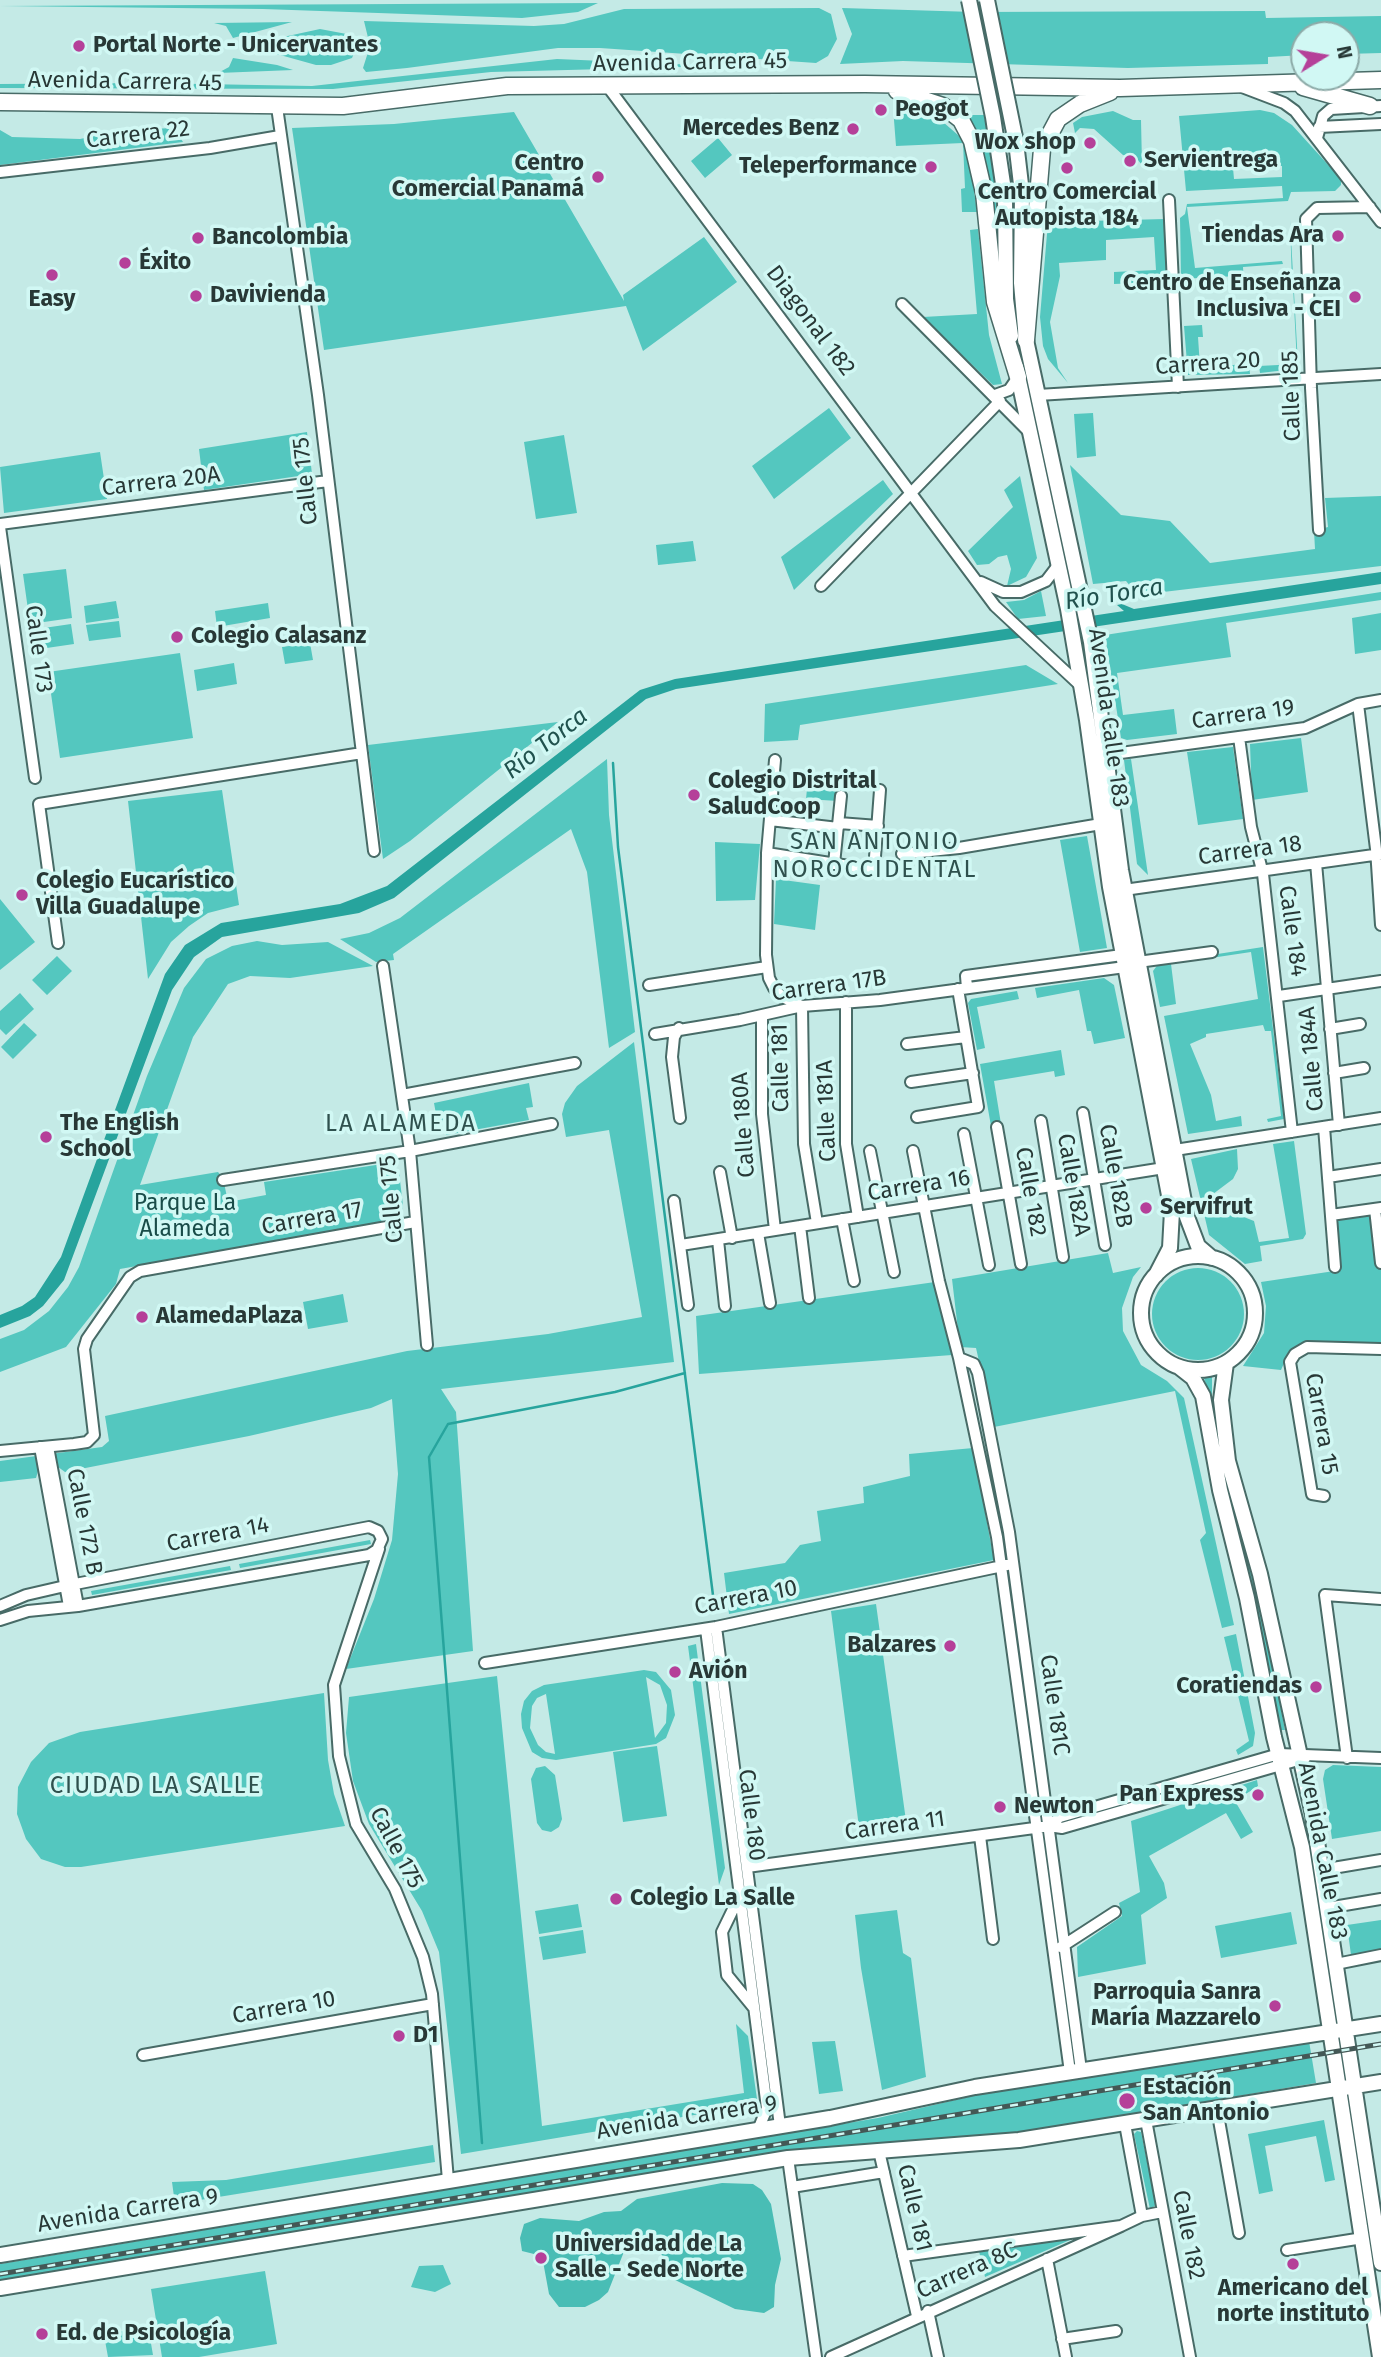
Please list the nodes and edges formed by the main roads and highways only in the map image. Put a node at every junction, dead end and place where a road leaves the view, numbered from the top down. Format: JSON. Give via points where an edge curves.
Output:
{"nodes":[{"id":1,"x":969,"y":0,"type":"edge"},
{"id":2,"x":987,"y":0,"type":"edge"},
{"id":3,"x":1381,"y":80,"type":"edge"},
{"id":4,"x":1287,"y":83,"type":"junction"},
{"id":5,"x":865,"y":84,"type":"junction"},
{"id":6,"x":1120,"y":88,"type":"junction"},
{"id":7,"x":0,"y":102,"type":"edge"},
{"id":8,"x":1375,"y":106,"type":"edge"},
{"id":9,"x":1026,"y":340,"type":"junction"},
{"id":10,"x":1018,"y":377,"type":"junction"},
{"id":11,"x":1128,"y":961,"type":"junction"},
{"id":12,"x":1212,"y":1258,"type":"junction"},
{"id":13,"x":1156,"y":1275,"type":"junction"},
{"id":14,"x":1226,"y":1363,"type":"junction"},
{"id":15,"x":1179,"y":1367,"type":"junction"},
{"id":16,"x":1381,"y":2024,"type":"edge"},
{"id":17,"x":1339,"y":2031,"type":"junction"},
{"id":18,"x":1381,"y":2081,"type":"edge"},
{"id":19,"x":1348,"y":2087,"type":"junction"},
{"id":20,"x":1374,"y":2236,"type":"edge"},
{"id":21,"x":0,"y":2255,"type":"edge"},
{"id":22,"x":1381,"y":2263,"type":"edge"},
{"id":23,"x":0,"y":2288,"type":"edge"},
{"id":24,"x":1380,"y":2357,"type":"edge"}],
"edges":[{"from":1,"to":10,"type":"main road","name":"Avenida Calle 183","bridge":true,"via":[[998,140],[1005,197],[1006,299]]},
{"from":2,"to":9,"type":"main road","name":"Avenida Calle 183","bridge":true,"via":[[1022,193]]},
{"from":3,"to":4,"type":"highway","name":"Avenida Carrera 45"},
{"from":4,"to":6,"type":"highway","name":"Avenida Carrera 45"},
{"from":4,"to":8,"type":"highway"},
{"from":5,"to":6,"type":"highway","name":"Avenida Carrera 45"},
{"from":5,"to":7,"type":"highway","name":"Avenida Carrera 45","via":[[507,86],[395,102],[277,107]]},
{"from":5,"to":10,"type":"highway","via":[[933,101],[954,114],[967,130],[984,193],[995,302]]},
{"from":6,"to":9,"type":"highway","via":[[1067,112],[1047,136],[1040,162]]},
{"from":9,"to":11,"type":"main road","name":"Avenida Calle 183","via":[[1091,642],[1124,890]]},
{"from":10,"to":11,"type":"main road","name":"Avenida Calle 183","via":[[1069,609],[1101,824]]},
{"from":11,"to":12,"type":"main road","name":"Avenida Calle 183","via":[[1190,1228],[1198,1246]]},
{"from":11,"to":13,"type":"main road","name":"Avenida Calle 183","via":[[1172,1211],[1172,1237]]},
{"from":12,"to":13,"type":"main road","via":[[1182,1259]]},
{"from":12,"to":14,"type":"main road","via":[[1244,1281],[1254,1306],[1251,1332],[1237,1355]]},
{"from":13,"to":15,"type":"main road","via":[[1144,1296],[1144,1330],[1157,1353]]},
{"from":14,"to":15,"type":"main road","via":[[1208,1369]]},
{"from":14,"to":17,"type":"main road","name":"Avenida Calle 183","via":[[1221,1400],[1228,1461],[1260,1574],[1302,1757],[1336,1964]]},
{"from":15,"to":17,"type":"main road","name":"Avenida Calle 183","via":[[1193,1378],[1203,1396]]},
{"from":16,"to":17,"type":"main road","name":"Avenida Carrera 9"},
{"from":17,"to":19,"type":"main road","name":"Avenida Calle 183"},
{"from":17,"to":21,"type":"main road","name":"Avenida Carrera 9","via":[[975,2087],[871,2111]]},
{"from":18,"to":19,"type":"main road"},
{"from":19,"to":20,"type":"main road","name":"Avenida Calle 183"},
{"from":19,"to":23,"type":"main road","via":[[998,2143],[788,2158]]},
{"from":20,"to":22,"type":"main road","name":"Avenida Calle 183"},
{"from":20,"to":24,"type":"main road","name":"Avenida Calle 183"}]}
